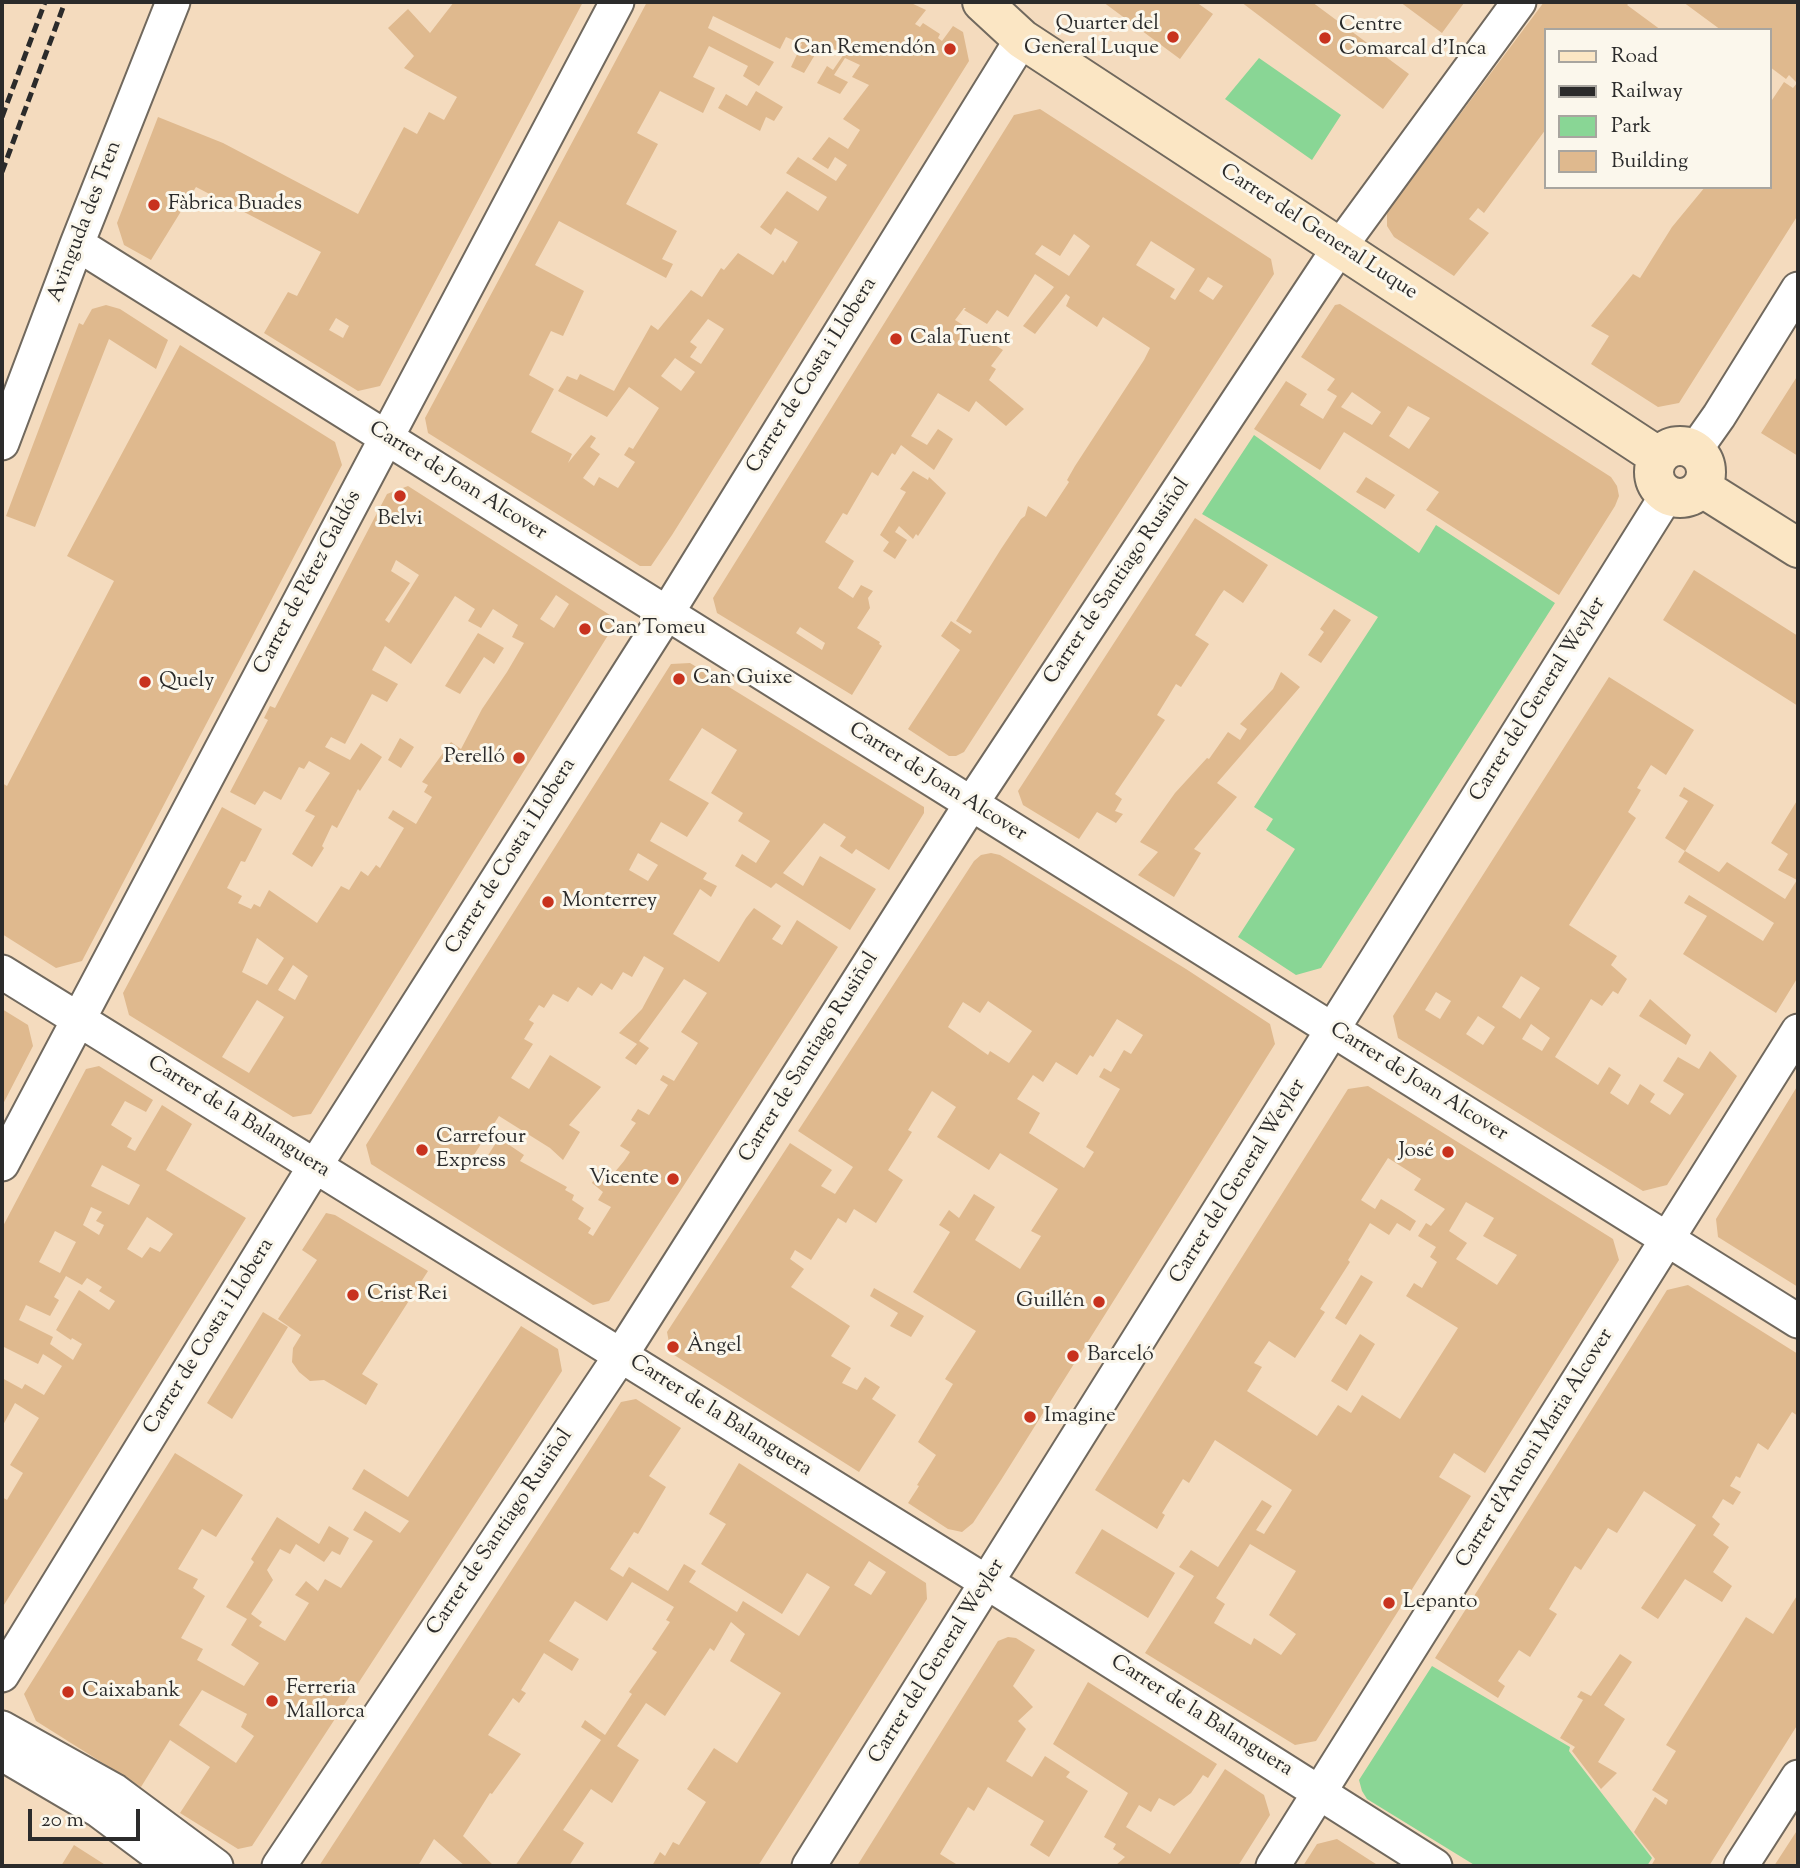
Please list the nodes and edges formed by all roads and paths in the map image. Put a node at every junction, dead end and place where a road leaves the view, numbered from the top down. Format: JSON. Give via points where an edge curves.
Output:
{"nodes":[{"id":1,"x":173,"y":2,"type":"edge"},
{"id":2,"x":617,"y":2,"type":"edge"},
{"id":3,"x":982,"y":2,"type":"edge"},
{"id":4,"x":1519,"y":2,"type":"edge"},
{"id":5,"x":1022,"y":39,"type":"junction"},
{"id":6,"x":77,"y":244,"type":"junction"},
{"id":7,"x":1339,"y":248,"type":"junction"},
{"id":8,"x":1798,"y":289,"type":"edge"},
{"id":9,"x":386,"y":438,"type":"junction"},
{"id":10,"x":2,"y":443,"type":"edge"},
{"id":11,"x":1677,"y":454,"type":"junction"},
{"id":12,"x":1684,"y":491,"type":"junction"},
{"id":13,"x":1798,"y":548,"type":"edge"},
{"id":14,"x":667,"y":613,"type":"junction"},
{"id":15,"x":971,"y":804,"type":"junction"},
{"id":16,"x":2,"y":972,"type":"edge"},
{"id":17,"x":78,"y":1019,"type":"junction"},
{"id":18,"x":1334,"y":1031,"type":"junction"},
{"id":19,"x":1798,"y":1031,"type":"edge"},
{"id":20,"x":2,"y":1164,"type":"edge"},
{"id":21,"x":315,"y":1166,"type":"junction"},
{"id":22,"x":1668,"y":1239,"type":"junction"},
{"id":23,"x":1798,"y":1321,"type":"edge"},
{"id":24,"x":621,"y":1355,"type":"junction"},
{"id":25,"x":988,"y":1583,"type":"junction"},
{"id":26,"x":2,"y":1675,"type":"edge"},
{"id":27,"x":2,"y":1728,"type":"edge"},
{"id":28,"x":2,"y":1754,"type":"edge"},
{"id":29,"x":2,"y":1776,"type":"edge"},
{"id":30,"x":1798,"y":1777,"type":"edge"},
{"id":31,"x":1320,"y":1793,"type":"junction"},
{"id":32,"x":148,"y":1866,"type":"edge"},
{"id":33,"x":173,"y":1866,"type":"edge"},
{"id":34,"x":216,"y":1866,"type":"edge"},
{"id":35,"x":279,"y":1866,"type":"edge"},
{"id":36,"x":809,"y":1866,"type":"edge"},
{"id":37,"x":1273,"y":1866,"type":"edge"},
{"id":38,"x":1435,"y":1866,"type":"edge"},
{"id":39,"x":1741,"y":1866,"type":"edge"}],
"edges":[{"from":1,"to":6,"type":"street","name":"Avinguda des Tren"},
{"from":2,"to":9,"type":"street","name":"Carrer de Pérez Galdós"},
{"from":3,"to":5,"type":"main road","name":"Carrer del General Luque"},
{"from":4,"to":7,"type":"street","name":"Carrer de Santiago Rusiñol"},
{"from":5,"to":7,"type":"main road","name":"Carrer del General Luque"},
{"from":5,"to":14,"type":"street","name":"Carrer de Costa i Llobera"},
{"from":6,"to":9,"type":"street","name":"Carrer de Joan Alcover"},
{"from":6,"to":10,"type":"street","name":"Avinguda des Tren"},
{"from":7,"to":11,"type":"main road","name":"Carrer del General Luque"},
{"from":7,"to":15,"type":"street","name":"Carrer de Santiago Rusiñol"},
{"from":8,"to":11,"type":"street"},
{"from":9,"to":14,"type":"street","name":"Carrer de Joan Alcover"},
{"from":9,"to":17,"type":"street","name":"Carrer de Pérez Galdós"},
{"from":11,"to":12,"type":"main road","via":[[1655,467],[1654,478],[1659,488]]},
{"from":12,"to":13,"type":"main road"},
{"from":12,"to":18,"type":"street","name":"Carrer del General Weyler"},
{"from":14,"to":15,"type":"street","name":"Carrer de Joan Alcover"},
{"from":14,"to":21,"type":"street","name":"Carrer de Costa i Llobera"},
{"from":15,"to":18,"type":"street","name":"Carrer de Joan Alcover"},
{"from":15,"to":24,"type":"street","name":"Carrer de Santiago Rusiñol"},
{"from":16,"to":17,"type":"street","name":"Carrer de la Balanguera"},
{"from":17,"to":20,"type":"street","name":"Carrer de Pérez Galdós"},
{"from":17,"to":21,"type":"street","name":"Carrer de la Balanguera"},
{"from":18,"to":22,"type":"street","name":"Carrer de Joan Alcover"},
{"from":18,"to":25,"type":"street","name":"Carrer del General Weyler"},
{"from":19,"to":22,"type":"street","name":"Carrer d'Antoni Maria Alcover"},
{"from":21,"to":24,"type":"street","name":"Carrer de la Balanguera"},
{"from":21,"to":26,"type":"street","name":"Carrer de Costa i Llobera"},
{"from":22,"to":23,"type":"street","name":"Carrer de Joan Alcover"},
{"from":22,"to":31,"type":"street","name":"Carrer d'Antoni Maria Alcover"},
{"from":24,"to":25,"type":"street","name":"Carrer de la Balanguera"},
{"from":24,"to":35,"type":"street","name":"Carrer de Santiago Rusiñol"},
{"from":25,"to":31,"type":"street","name":"Carrer de la Balanguera"},
{"from":25,"to":36,"type":"street","name":"Carrer del General Weyler"},
{"from":27,"to":34,"type":"street","via":[[115,1791]]},
{"from":28,"to":33,"type":"street","via":[[99,1810]]},
{"from":29,"to":32,"type":"street"},
{"from":30,"to":39,"type":"street"},
{"from":31,"to":37,"type":"street","name":"Carrer d'Antoni Maria Alcover"},
{"from":31,"to":38,"type":"street","name":"Carrer de la Balanguera"}]}
